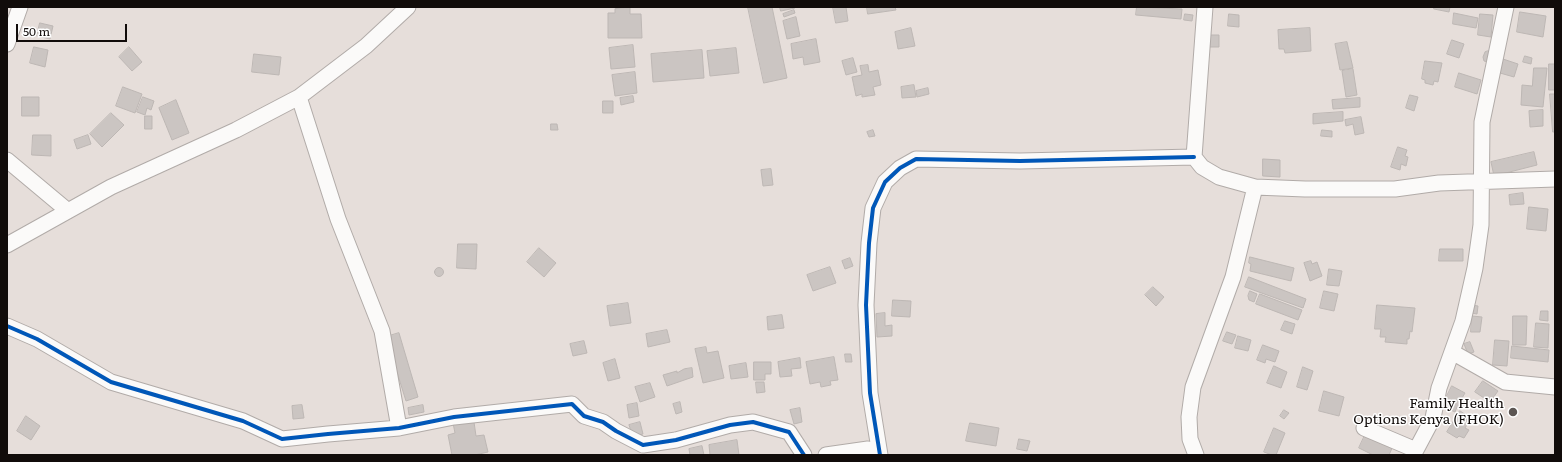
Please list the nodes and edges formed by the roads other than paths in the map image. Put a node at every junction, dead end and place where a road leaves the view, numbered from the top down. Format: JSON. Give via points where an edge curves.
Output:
{"nodes":[{"id":1,"x":20,"y":7,"type":"edge"},
{"id":2,"x":408,"y":7,"type":"edge"},
{"id":3,"x":1205,"y":7,"type":"edge"},
{"id":4,"x":1506,"y":7,"type":"edge"},
{"id":5,"x":7,"y":44,"type":"edge"},
{"id":6,"x":299,"y":97,"type":"junction"},
{"id":7,"x":1194,"y":157,"type":"junction"},
{"id":8,"x":7,"y":160,"type":"edge"},
{"id":9,"x":1555,"y":179,"type":"edge"},
{"id":10,"x":1481,"y":181,"type":"junction"},
{"id":11,"x":1255,"y":187,"type":"junction"},
{"id":12,"x":68,"y":211,"type":"junction"},
{"id":13,"x":7,"y":245,"type":"edge"},
{"id":14,"x":7,"y":326,"type":"edge"},
{"id":15,"x":1452,"y":352,"type":"junction"},
{"id":16,"x":1555,"y":387,"type":"edge"},
{"id":17,"x":399,"y":428,"type":"junction"},
{"id":18,"x":1364,"y":428,"type":"dead end"},
{"id":19,"x":804,"y":455,"type":"edge"},
{"id":20,"x":826,"y":455,"type":"edge"},
{"id":21,"x":874,"y":455,"type":"edge"},
{"id":22,"x":880,"y":455,"type":"edge"},
{"id":23,"x":1196,"y":455,"type":"edge"}],
"edges":[{"from":1,"to":5,"type":"street"},
{"from":2,"to":6,"type":"street","via":[[366,46]]},
{"from":3,"to":7,"type":"street"},
{"from":4,"to":10,"type":"street","via":[[1482,122]]},
{"from":6,"to":12,"type":"street","via":[[236,130],[111,187]]},
{"from":6,"to":17,"type":"street","via":[[338,219],[382,330]]},
{"from":7,"to":11,"type":"street","via":[[1202,167],[1219,177]]},
{"from":7,"to":22,"type":"street","via":[[916,159],[900,168],[885,182],[873,208],[866,305],[870,393]]},
{"from":8,"to":12,"type":"street"},
{"from":9,"to":10,"type":"street"},
{"from":10,"to":11,"type":"street","via":[[1395,189]]},
{"from":10,"to":15,"type":"street","via":[[1481,225],[1475,268],[1463,321]]},
{"from":11,"to":23,"type":"street","via":[[1233,276],[1193,387],[1189,417],[1190,439]]},
{"from":12,"to":13,"type":"street"},
{"from":14,"to":17,"type":"street","via":[[37,339],[111,382],[243,421],[282,439]]},
{"from":15,"to":16,"type":"street","via":[[1505,382]]},
{"from":15,"to":18,"type":"street","via":[[1439,388],[1433,418],[1416,450]]},
{"from":17,"to":19,"type":"street","via":[[454,417],[572,404],[584,416],[603,422],[643,445],[752,422],[788,432]]},
{"from":20,"to":21,"type":"street","via":[[868,449]]}]}
